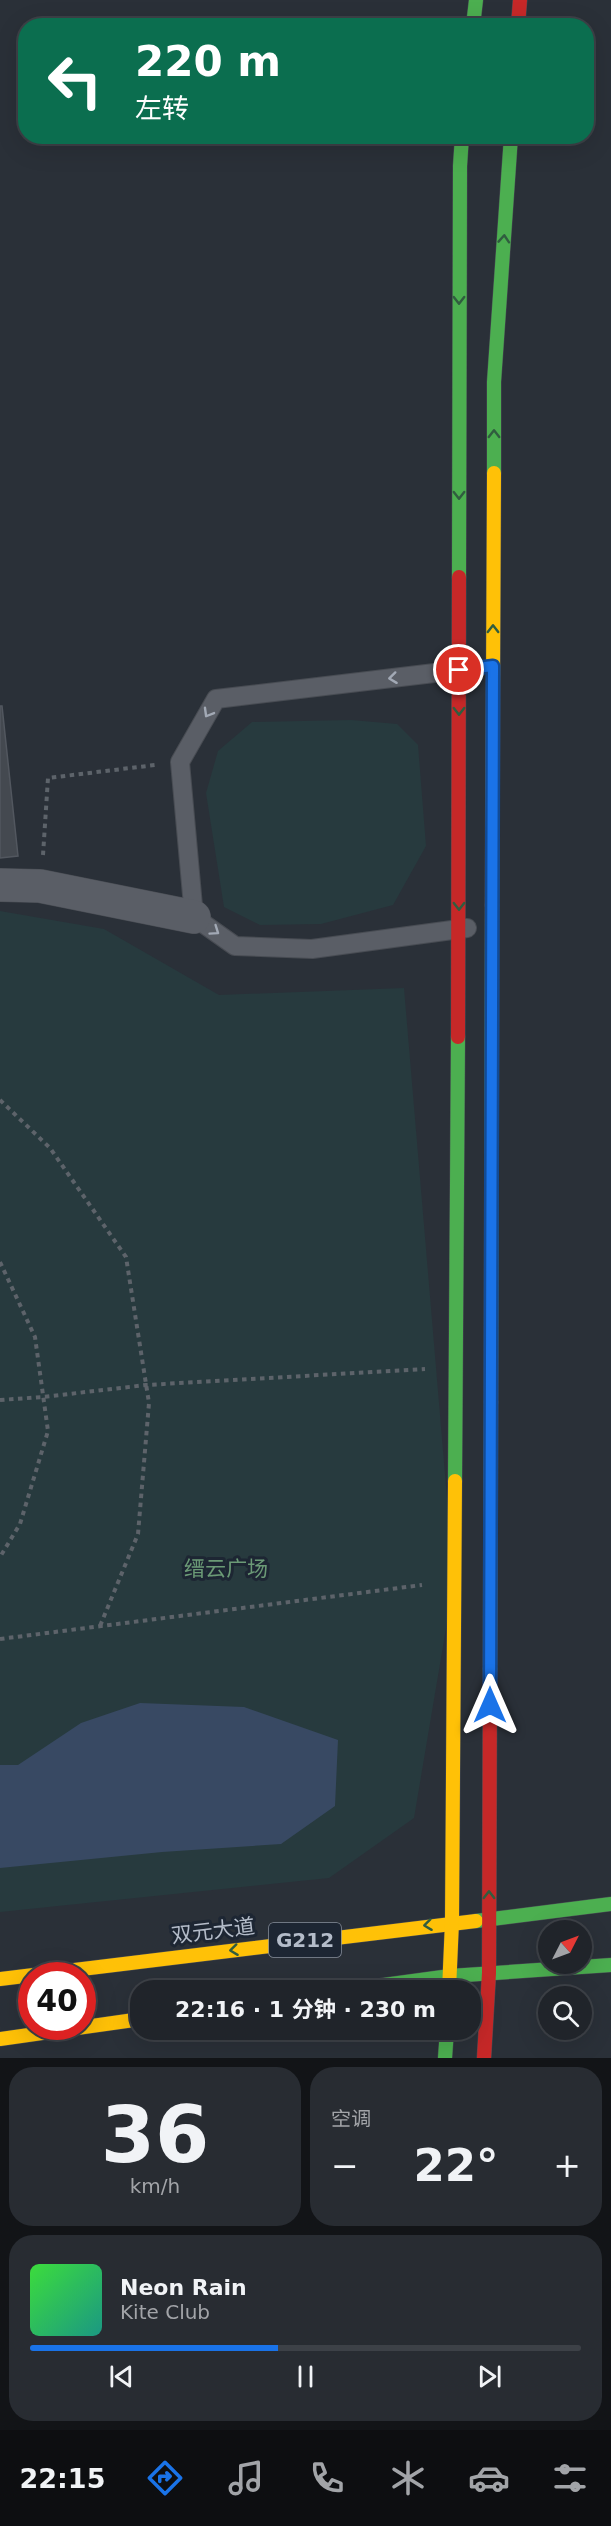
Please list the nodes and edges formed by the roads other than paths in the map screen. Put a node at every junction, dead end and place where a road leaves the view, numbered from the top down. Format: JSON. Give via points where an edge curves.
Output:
{"nodes":[{"id":1,"x":476,"y":0,"type":"edge"},
{"id":2,"x":520,"y":0,"type":"edge"},
{"id":3,"x":474,"y":18,"type":"edge"},
{"id":4,"x":519,"y":18,"type":"edge"},
{"id":5,"x":461,"y":144,"type":"edge"},
{"id":6,"x":510,"y":144,"type":"edge"},
{"id":7,"x":493,"y":666,"type":"junction"},
{"id":8,"x":459,"y":670,"type":"junction"},
{"id":9,"x":0,"y":885,"type":"edge"},
{"id":10,"x":194,"y":917,"type":"junction"},
{"id":11,"x":492,"y":924,"type":"junction"},
{"id":12,"x":459,"y":929,"type":"junction"},
{"id":13,"x":611,"y":1904,"type":"edge"},
{"id":14,"x":489,"y":1918,"type":"junction"},
{"id":15,"x":452,"y":1922,"type":"junction"},
{"id":16,"x":611,"y":1965,"type":"edge"},
{"id":17,"x":489,"y":1973,"type":"junction"},
{"id":18,"x":450,"y":1976,"type":"junction"},
{"id":19,"x":0,"y":1979,"type":"edge"},
{"id":20,"x":421,"y":1980,"type":"edge"},
{"id":21,"x":450,"y":1980,"type":"edge"},
{"id":22,"x":130,"y":2021,"type":"edge"},
{"id":23,"x":0,"y":2039,"type":"edge"},
{"id":24,"x":446,"y":2040,"type":"edge"},
{"id":25,"x":445,"y":2058,"type":"edge"},
{"id":26,"x":484,"y":2058,"type":"edge"}],
"edges":[{"from":1,"to":3,"type":"main road"},
{"from":2,"to":4,"type":"main road"},
{"from":5,"to":8,"type":"main road","one_way":true},
{"from":7,"to":6,"type":"main road","one_way":true,"via":[[494,382]]},
{"from":7,"to":8,"type":"lane"},
{"from":7,"to":11,"type":"main road"},
{"from":8,"to":10,"type":"lane","one_way":true,"via":[[216,699],[180,762]]},
{"from":8,"to":12,"type":"main road","one_way":true},
{"from":9,"to":10,"type":"street","via":[[40,886]]},
{"from":10,"to":12,"type":"lane","one_way":true,"via":[[235,946],[312,949]]},
{"from":11,"to":12,"type":"lane"},
{"from":14,"to":11,"type":"main road","one_way":true},
{"from":12,"to":15,"type":"main road"},
{"from":13,"to":14,"type":"main road","name":"双元大道","number":"G212"},
{"from":14,"to":15,"type":"main road","name":"双元大道","number":"G212"},
{"from":14,"to":17,"type":"main road"},
{"from":15,"to":18,"type":"main road"},
{"from":15,"to":19,"type":"main road","name":"双元大道","number":"G212","one_way":true},
{"from":16,"to":17,"type":"main road"},
{"from":17,"to":18,"type":"main road"},
{"from":17,"to":26,"type":"main road"},
{"from":18,"to":20,"type":"main road"},
{"from":18,"to":21,"type":"main road"},
{"from":22,"to":23,"type":"main road"},
{"from":24,"to":25,"type":"main road"}]}
